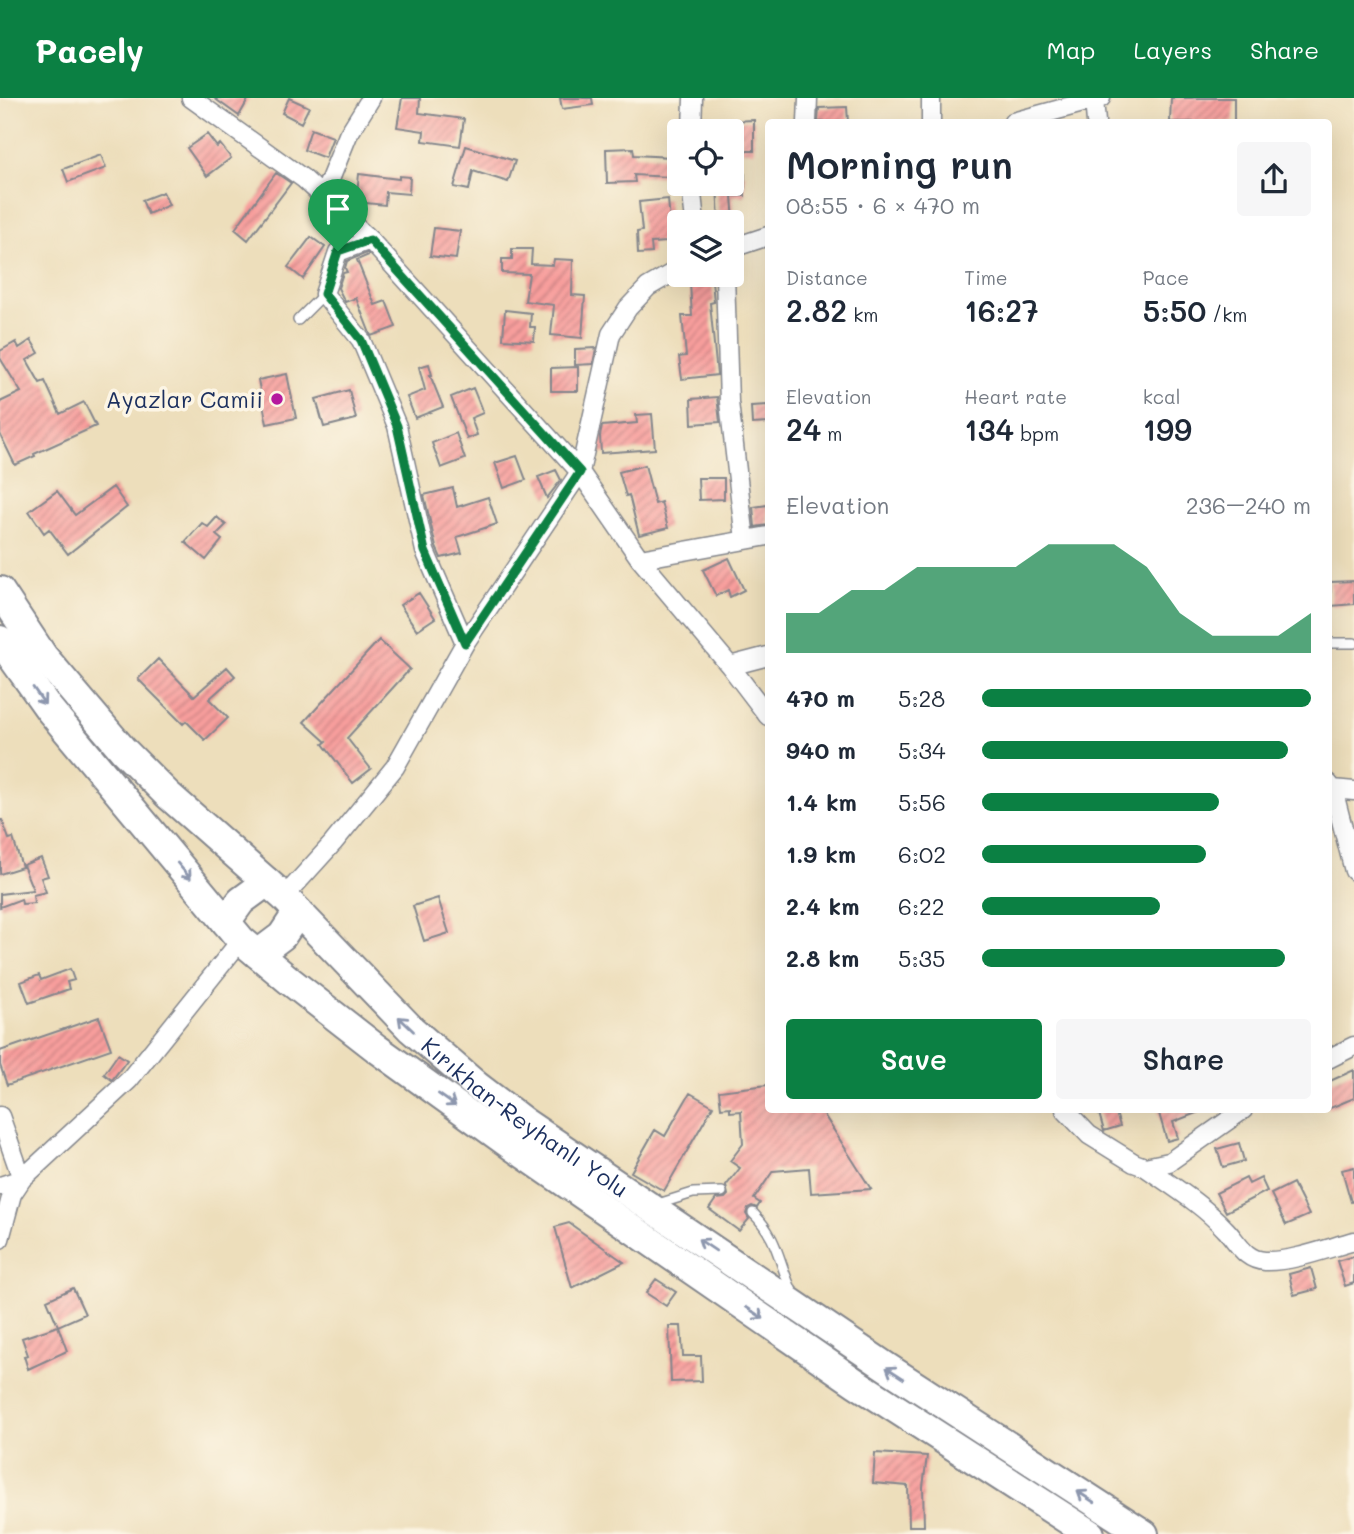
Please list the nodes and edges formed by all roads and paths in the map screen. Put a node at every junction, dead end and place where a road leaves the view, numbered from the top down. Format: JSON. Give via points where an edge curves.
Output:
{"nodes":[{"id":1,"x":191,"y":98,"type":"edge"},
{"id":2,"x":371,"y":98,"type":"edge"},
{"id":3,"x":692,"y":98,"type":"edge"},
{"id":4,"x":808,"y":98,"type":"edge"},
{"id":5,"x":931,"y":98,"type":"edge"},
{"id":6,"x":1033,"y":98,"type":"edge"},
{"id":7,"x":1097,"y":99,"type":"edge"},
{"id":8,"x":1032,"y":117,"type":"junction"},
{"id":9,"x":692,"y":119,"type":"edge"},
{"id":10,"x":807,"y":119,"type":"edge"},
{"id":11,"x":931,"y":119,"type":"edge"},
{"id":12,"x":1024,"y":119,"type":"edge"},
{"id":13,"x":1096,"y":119,"type":"edge"},
{"id":14,"x":323,"y":197,"type":"junction"},
{"id":15,"x":765,"y":237,"type":"edge"},
{"id":16,"x":370,"y":240,"type":"junction"},
{"id":17,"x":744,"y":244,"type":"edge"},
{"id":18,"x":667,"y":276,"type":"edge"},
{"id":19,"x":725,"y":287,"type":"edge"},
{"id":20,"x":324,"y":294,"type":"junction"},
{"id":21,"x":298,"y":320,"type":"dead end"},
{"id":22,"x":580,"y":472,"type":"junction"},
{"id":23,"x":765,"y":537,"type":"edge"},
{"id":24,"x":745,"y":540,"type":"junction"},
{"id":25,"x":640,"y":559,"type":"junction"},
{"id":26,"x":0,"y":592,"type":"edge"},
{"id":27,"x":0,"y":640,"type":"edge"},
{"id":28,"x":465,"y":643,"type":"junction"},
{"id":29,"x":1332,"y":643,"type":"edge"},
{"id":30,"x":1354,"y":643,"type":"edge"},
{"id":31,"x":765,"y":657,"type":"edge"},
{"id":32,"x":730,"y":666,"type":"junction"},
{"id":33,"x":765,"y":712,"type":"edge"},
{"id":34,"x":1332,"y":786,"type":"edge"},
{"id":35,"x":1332,"y":790,"type":"edge"},
{"id":36,"x":1354,"y":791,"type":"edge"},
{"id":37,"x":1354,"y":871,"type":"edge"},
{"id":38,"x":283,"y":897,"type":"junction"},
{"id":39,"x":242,"y":939,"type":"junction"},
{"id":40,"x":1354,"y":1046,"type":"edge"},
{"id":41,"x":1332,"y":1057,"type":"edge"},
{"id":42,"x":1068,"y":1113,"type":"edge"},
{"id":43,"x":1239,"y":1113,"type":"edge"},
{"id":44,"x":0,"y":1116,"type":"edge"},
{"id":45,"x":1145,"y":1167,"type":"junction"},
{"id":46,"x":22,"y":1179,"type":"junction"},
{"id":47,"x":0,"y":1186,"type":"edge"},
{"id":48,"x":722,"y":1192,"type":"dead end"},
{"id":49,"x":651,"y":1207,"type":"junction"},
{"id":50,"x":753,"y":1213,"type":"dead end"},
{"id":51,"x":0,"y":1238,"type":"edge"},
{"id":52,"x":1354,"y":1241,"type":"edge"},
{"id":53,"x":807,"y":1313,"type":"junction"},
{"id":54,"x":1090,"y":1534,"type":"edge"},
{"id":55,"x":1144,"y":1534,"type":"edge"}],
"edges":[{"from":1,"to":14,"type":"street"},
{"from":2,"to":14,"type":"street","via":[[348,135]]},
{"from":3,"to":9,"type":"street"},
{"from":4,"to":10,"type":"street"},
{"from":5,"to":11,"type":"street"},
{"from":6,"to":8,"type":"street"},
{"from":7,"to":8,"type":"street"},
{"from":7,"to":13,"type":"street"},
{"from":8,"to":12,"type":"street"},
{"from":14,"to":16,"type":"street"},
{"from":15,"to":17,"type":"street"},
{"from":16,"to":20,"type":"street","via":[[338,251]]},
{"from":16,"to":22,"type":"street"},
{"from":18,"to":22,"type":"street","via":[[648,287],[611,334]]},
{"from":19,"to":24,"type":"street","via":[[729,402]]},
{"from":20,"to":21,"type":"lane"},
{"from":20,"to":28,"type":"street","via":[[361,340],[397,426],[425,551]]},
{"from":22,"to":25,"type":"street"},
{"from":22,"to":28,"type":"street"},
{"from":23,"to":24,"type":"street"},
{"from":24,"to":25,"type":"street"},
{"from":25,"to":32,"type":"street"},
{"from":26,"to":38,"type":"highway","name":"Kırıkhan-Reyhanlı Yolu","via":[[43,656],[123,750]]},
{"from":27,"to":39,"type":"highway","name":"Kırıkhan-Reyhanlı Yolu","one_way":true,"via":[[49,709]]},
{"from":28,"to":38,"type":"street","via":[[395,767]]},
{"from":29,"to":30,"type":"lane"},
{"from":31,"to":32,"type":"street"},
{"from":32,"to":33,"type":"street"},
{"from":34,"to":36,"type":"street"},
{"from":35,"to":37,"type":"street"},
{"from":38,"to":39,"type":"highway","via":[[282,936]]},
{"from":38,"to":39,"type":"highway","via":[[242,901]]},
{"from":49,"to":38,"type":"highway","name":"Kırıkhan-Reyhanlı Yolu","one_way":true,"via":[[524,1122],[439,1055]]},
{"from":39,"to":46,"type":"street","via":[[129,1080]]},
{"from":39,"to":54,"type":"highway","name":"Kırıkhan-Reyhanlı Yolu","one_way":true,"via":[[376,1048],[512,1146],[845,1375]]},
{"from":40,"to":41,"type":"street"},
{"from":42,"to":45,"type":"street","via":[[1089,1135]]},
{"from":43,"to":45,"type":"street","via":[[1169,1162]]},
{"from":44,"to":46,"type":"street"},
{"from":45,"to":52,"type":"street","via":[[1194,1201],[1251,1258],[1281,1260]]},
{"from":46,"to":47,"type":"street"},
{"from":46,"to":51,"type":"street","via":[[12,1194]]},
{"from":48,"to":49,"type":"lane","via":[[693,1193]]},
{"from":53,"to":49,"type":"highway","name":"Kırıkhan-Reyhanlı Yolu","one_way":true},
{"from":50,"to":53,"type":"lane","via":[[777,1247],[792,1292]]},
{"from":55,"to":53,"type":"highway","name":"Kırıkhan-Reyhanlı Yolu","one_way":true}]}
